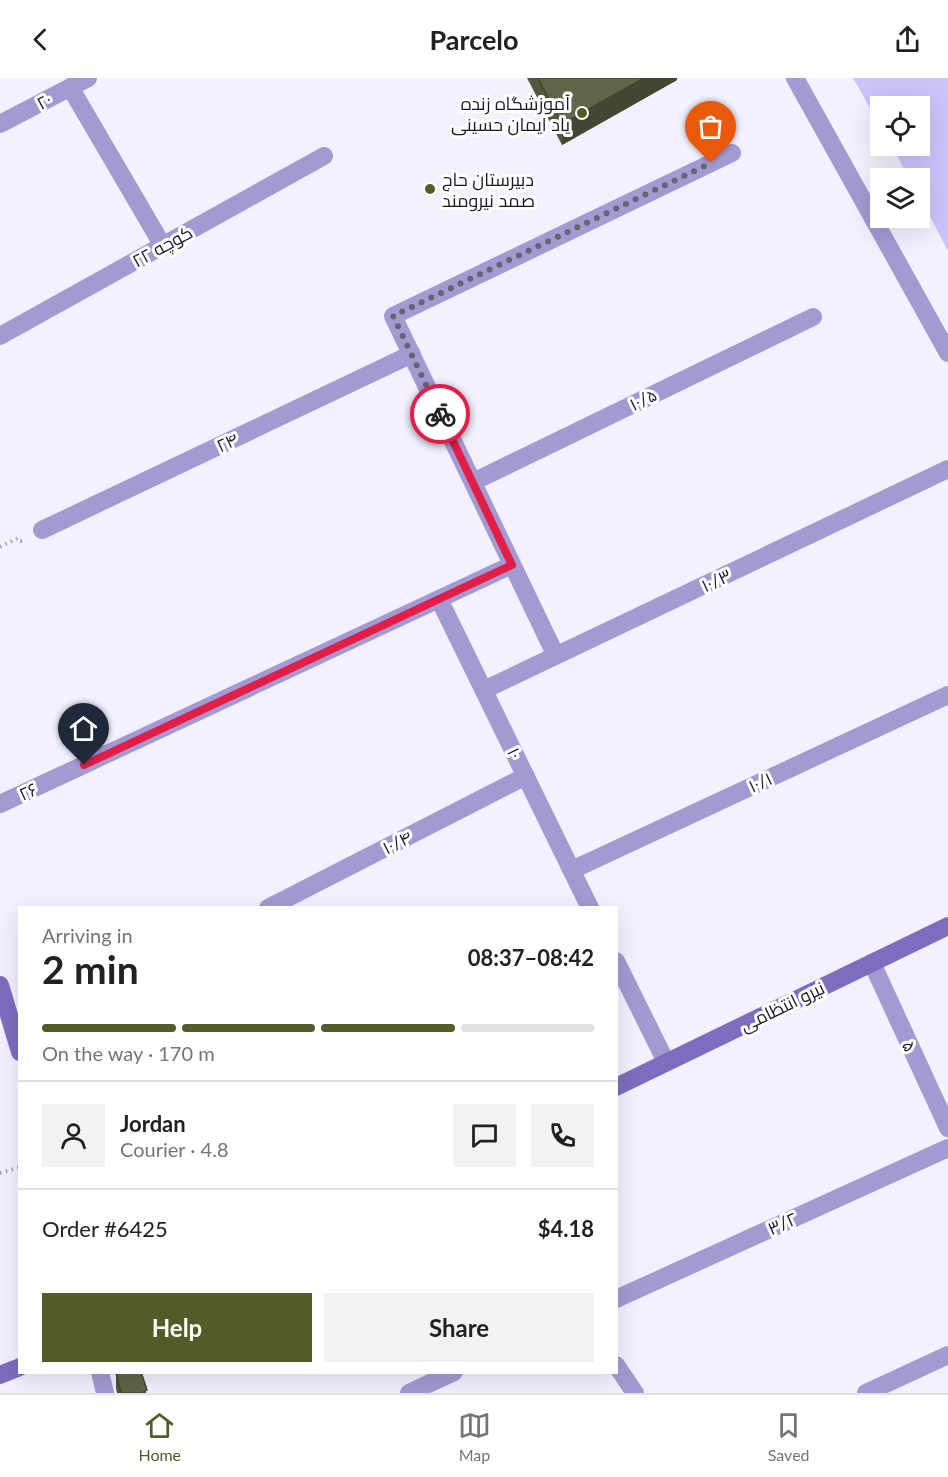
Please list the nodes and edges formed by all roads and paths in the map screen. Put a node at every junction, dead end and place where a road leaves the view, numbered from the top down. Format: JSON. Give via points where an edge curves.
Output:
{"nodes":[{"id":1,"x":88,"y":78,"type":"edge"},
{"id":2,"x":795,"y":78,"type":"edge"},
{"id":3,"x":70,"y":87,"type":"junction"},
{"id":4,"x":0,"y":124,"type":"edge"},
{"id":5,"x":732,"y":153,"type":"dead end"},
{"id":6,"x":324,"y":156,"type":"dead end"},
{"id":7,"x":163,"y":246,"type":"junction"},
{"id":8,"x":813,"y":317,"type":"dead end"},
{"id":9,"x":0,"y":336,"type":"edge"},
{"id":10,"x":948,"y":353,"type":"edge"},
{"id":11,"x":411,"y":354,"type":"junction"},
{"id":12,"x":948,"y":469,"type":"edge"},
{"id":13,"x":473,"y":482,"type":"junction"},
{"id":14,"x":42,"y":530,"type":"dead end"},
{"id":15,"x":512,"y":565,"type":"junction"},
{"id":16,"x":439,"y":599,"type":"junction"},
{"id":17,"x":556,"y":656,"type":"junction"},
{"id":18,"x":484,"y":690,"type":"junction"},
{"id":19,"x":948,"y":695,"type":"edge"},
{"id":20,"x":526,"y":776,"type":"junction"},
{"id":21,"x":0,"y":804,"type":"edge"},
{"id":22,"x":572,"y":870,"type":"junction"},
{"id":23,"x":272,"y":906,"type":"edge"},
{"id":24,"x":589,"y":906,"type":"edge"},
{"id":25,"x":948,"y":926,"type":"edge"},
{"id":26,"x":872,"y":963,"type":"junction"},
{"id":27,"x":618,"y":966,"type":"edge"},
{"id":28,"x":0,"y":985,"type":"edge"},
{"id":29,"x":18,"y":1045,"type":"edge"},
{"id":30,"x":666,"y":1062,"type":"junction"},
{"id":31,"x":618,"y":1086,"type":"edge"},
{"id":32,"x":948,"y":1128,"type":"edge"},
{"id":33,"x":948,"y":1148,"type":"edge"},
{"id":34,"x":18,"y":1168,"type":"edge"},
{"id":35,"x":0,"y":1173,"type":"edge"},
{"id":36,"x":618,"y":1298,"type":"edge"},
{"id":37,"x":948,"y":1355,"type":"edge"},
{"id":38,"x":18,"y":1368,"type":"edge"},
{"id":39,"x":618,"y":1368,"type":"edge"},
{"id":40,"x":100,"y":1374,"type":"edge"},
{"id":41,"x":450,"y":1374,"type":"edge"},
{"id":42,"x":0,"y":1375,"type":"edge"},
{"id":43,"x":105,"y":1393,"type":"edge"},
{"id":44,"x":409,"y":1393,"type":"edge"},
{"id":45,"x":635,"y":1393,"type":"edge"},
{"id":46,"x":866,"y":1393,"type":"edge"}],
"edges":[{"from":1,"to":3,"type":"street","name":"۲۰"},
{"from":2,"to":10,"type":"street"},
{"from":3,"to":4,"type":"street","name":"۲۰"},
{"from":3,"to":7,"type":"street"},
{"from":5,"to":11,"type":"street","via":[[393,316]]},
{"from":6,"to":7,"type":"street","name":"کوچه ۲۲"},
{"from":7,"to":9,"type":"street","name":"کوچه ۲۲"},
{"from":8,"to":13,"type":"street","name":"۱۰/۵"},
{"from":11,"to":13,"type":"street"},
{"from":11,"to":14,"type":"street","name":"۲۴"},
{"from":12,"to":17,"type":"street","name":"۱۰/۳"},
{"from":13,"to":15,"type":"street"},
{"from":15,"to":16,"type":"street","name":"۲۶"},
{"from":15,"to":17,"type":"street"},
{"from":16,"to":18,"type":"street","name":"۱۰"},
{"from":16,"to":21,"type":"street","name":"۲۶"},
{"from":17,"to":18,"type":"street","name":"۱۰/۳"},
{"from":18,"to":20,"type":"street","name":"۱۰"},
{"from":19,"to":22,"type":"street","name":"۱۰/۱"},
{"from":20,"to":22,"type":"street","name":"۱۰"},
{"from":20,"to":23,"type":"street","name":"۱۰/۴"},
{"from":22,"to":24,"type":"street","name":"۱۰"},
{"from":25,"to":26,"type":"street","name":"نیرو انتظامی"},
{"from":26,"to":30,"type":"street","name":"نیرو انتظامی"},
{"from":26,"to":32,"type":"street","name":"۵"},
{"from":27,"to":30,"type":"street"},
{"from":28,"to":29,"type":"street"},
{"from":30,"to":31,"type":"street","name":"نیرو انتظامی"},
{"from":33,"to":36,"type":"street","name":"۳/۲"},
{"from":34,"to":35,"type":"path"},
{"from":37,"to":46,"type":"street"},
{"from":38,"to":42,"type":"street"},
{"from":39,"to":45,"type":"street"},
{"from":40,"to":43,"type":"street"},
{"from":41,"to":44,"type":"street"}]}
